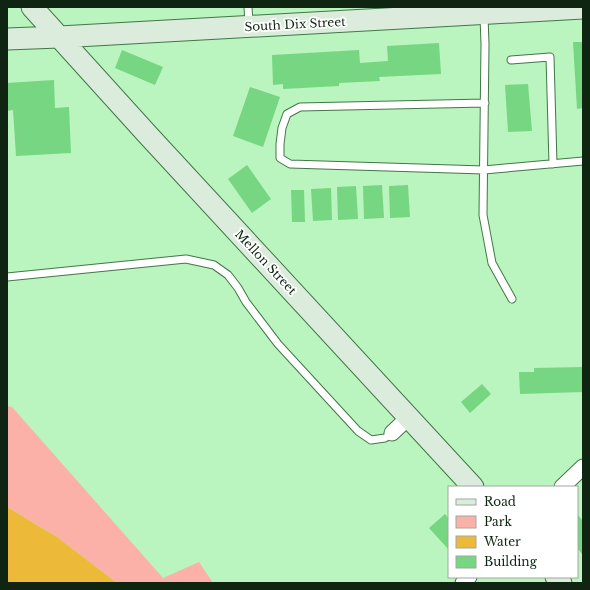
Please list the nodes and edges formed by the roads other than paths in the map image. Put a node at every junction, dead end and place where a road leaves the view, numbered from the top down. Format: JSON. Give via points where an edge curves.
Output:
{"nodes":[{"id":1,"x":32,"y":7,"type":"edge"},
{"id":2,"x":583,"y":8,"type":"edge"},
{"id":3,"x":484,"y":13,"type":"junction"},
{"id":4,"x":249,"y":17,"type":"edge"},
{"id":5,"x":59,"y":37,"type":"junction"},
{"id":6,"x":7,"y":39,"type":"edge"},
{"id":7,"x":511,"y":60,"type":"dead end"},
{"id":8,"x":485,"y":103,"type":"junction"},
{"id":9,"x":583,"y":161,"type":"edge"},
{"id":10,"x":553,"y":164,"type":"junction"},
{"id":11,"x":484,"y":170,"type":"junction"},
{"id":12,"x":7,"y":277,"type":"edge"},
{"id":13,"x":512,"y":299,"type":"dead end"},
{"id":14,"x":409,"y":418,"type":"junction"},
{"id":15,"x":392,"y":433,"type":"joint"},
{"id":16,"x":583,"y":467,"type":"edge"},
{"id":17,"x":472,"y":486,"type":"edge"},
{"id":18,"x":563,"y":486,"type":"edge"}],
"edges":[{"from":1,"to":5,"type":"street","name":"Mellon Street"},
{"from":2,"to":3,"type":"street","name":"South Dix Street"},
{"from":3,"to":4,"type":"street","name":"South Dix Street"},
{"from":3,"to":8,"type":"lane"},
{"from":4,"to":5,"type":"street","name":"South Dix Street"},
{"from":5,"to":6,"type":"street","name":"South Dix Street"},
{"from":5,"to":14,"type":"street","name":"Mellon Street"},
{"from":7,"to":10,"type":"lane","via":[[550,57]]},
{"from":8,"to":11,"type":"lane"},
{"from":8,"to":11,"type":"lane","via":[[300,107],[287,114],[280,144],[280,158],[290,164]]},
{"from":9,"to":10,"type":"lane"},
{"from":10,"to":11,"type":"lane"},
{"from":11,"to":13,"type":"lane","via":[[483,215],[492,263]]},
{"from":12,"to":15,"type":"lane","via":[[186,259],[214,265],[228,275],[278,344],[358,432],[371,440],[385,438]]},
{"from":14,"to":15,"type":"street"},
{"from":14,"to":17,"type":"street","name":"Mellon Street"},
{"from":16,"to":18,"type":"street"}]}
